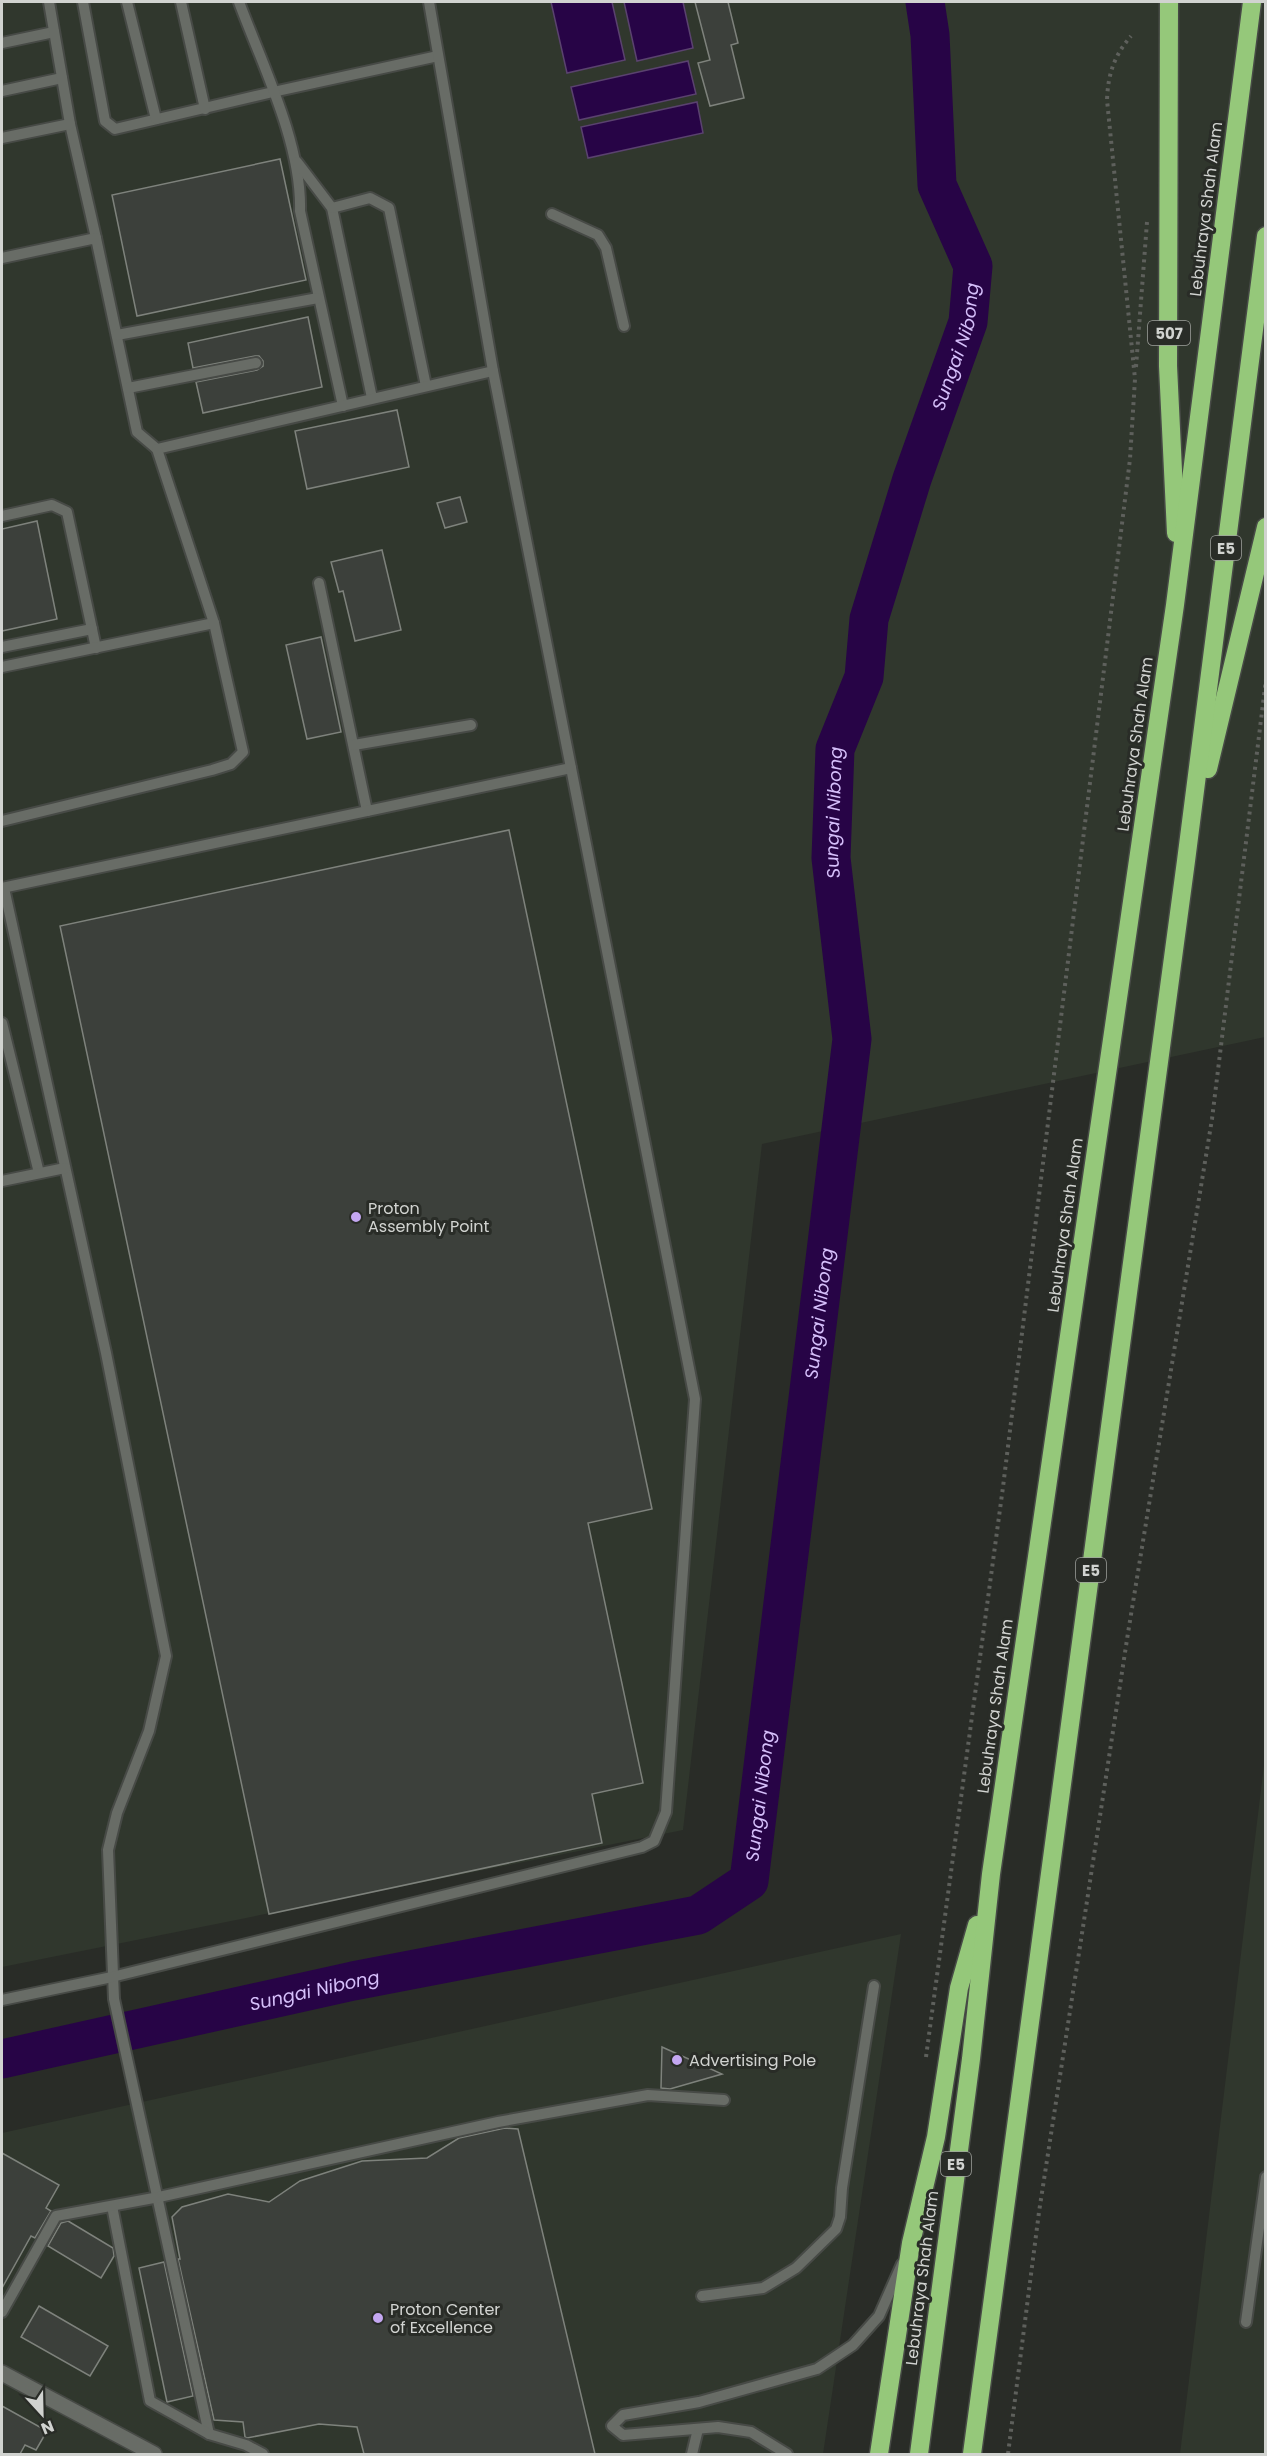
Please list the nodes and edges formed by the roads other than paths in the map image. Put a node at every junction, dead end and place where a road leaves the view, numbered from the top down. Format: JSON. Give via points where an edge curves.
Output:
{"nodes":[{"id":1,"x":49,"y":2,"type":"edge"},
{"id":2,"x":83,"y":2,"type":"edge"},
{"id":3,"x":127,"y":2,"type":"edge"},
{"id":4,"x":181,"y":2,"type":"edge"},
{"id":5,"x":239,"y":2,"type":"edge"},
{"id":6,"x":429,"y":2,"type":"edge"},
{"id":7,"x":1169,"y":2,"type":"edge"},
{"id":8,"x":1252,"y":2,"type":"edge"},
{"id":9,"x":54,"y":32,"type":"junction"},
{"id":10,"x":2,"y":43,"type":"edge"},
{"id":11,"x":438,"y":56,"type":"junction"},
{"id":12,"x":62,"y":78,"type":"junction"},
{"id":13,"x":2,"y":91,"type":"edge"},
{"id":14,"x":273,"y":92,"type":"junction"},
{"id":15,"x":204,"y":110,"type":"junction"},
{"id":16,"x":156,"y":118,"type":"junction"},
{"id":17,"x":70,"y":124,"type":"junction"},
{"id":18,"x":2,"y":138,"type":"edge"},
{"id":19,"x":296,"y":161,"type":"junction"},
{"id":20,"x":332,"y":208,"type":"junction"},
{"id":21,"x":552,"y":214,"type":"dead end"},
{"id":22,"x":1266,"y":236,"type":"edge"},
{"id":23,"x":96,"y":238,"type":"junction"},
{"id":24,"x":2,"y":258,"type":"edge"},
{"id":25,"x":318,"y":298,"type":"junction"},
{"id":26,"x":624,"y":326,"type":"dead end"},
{"id":27,"x":117,"y":335,"type":"junction"},
{"id":28,"x":256,"y":363,"type":"dead end"},
{"id":29,"x":493,"y":371,"type":"junction"},
{"id":30,"x":426,"y":386,"type":"junction"},
{"id":31,"x":128,"y":388,"type":"junction"},
{"id":32,"x":372,"y":398,"type":"junction"},
{"id":33,"x":343,"y":406,"type":"junction"},
{"id":34,"x":157,"y":449,"type":"junction"},
{"id":35,"x":2,"y":516,"type":"edge"},
{"id":36,"x":1266,"y":527,"type":"edge"},
{"id":37,"x":1178,"y":582,"type":"junction"},
{"id":38,"x":319,"y":583,"type":"dead end"},
{"id":39,"x":214,"y":623,"type":"junction"},
{"id":40,"x":92,"y":629,"type":"junction"},
{"id":41,"x":2,"y":647,"type":"edge"},
{"id":42,"x":96,"y":648,"type":"junction"},
{"id":43,"x":2,"y":667,"type":"edge"},
{"id":44,"x":471,"y":725,"type":"dead end"},
{"id":45,"x":354,"y":745,"type":"junction"},
{"id":46,"x":571,"y":768,"type":"junction"},
{"id":47,"x":368,"y":811,"type":"junction"},
{"id":48,"x":2,"y":821,"type":"edge"},
{"id":49,"x":1186,"y":861,"type":"junction"},
{"id":50,"x":3,"y":888,"type":"edge"},
{"id":51,"x":2,"y":1023,"type":"edge"},
{"id":52,"x":7,"y":1071,"type":"edge"},
{"id":53,"x":65,"y":1168,"type":"junction"},
{"id":54,"x":39,"y":1173,"type":"junction"},
{"id":55,"x":2,"y":1181,"type":"edge"},
{"id":56,"x":991,"y":1874,"type":"junction"},
{"id":57,"x":112,"y":1977,"type":"junction"},
{"id":58,"x":874,"y":1986,"type":"dead end"},
{"id":59,"x":2,"y":2000,"type":"edge"},
{"id":60,"x":724,"y":2100,"type":"dead end"},
{"id":61,"x":1266,"y":2177,"type":"edge"},
{"id":62,"x":159,"y":2197,"type":"junction"},
{"id":63,"x":112,"y":2206,"type":"junction"},
{"id":64,"x":911,"y":2243,"type":"junction"},
{"id":65,"x":702,"y":2296,"type":"dead end"},
{"id":66,"x":2,"y":2312,"type":"edge"},
{"id":67,"x":1246,"y":2322,"type":"dead end"},
{"id":68,"x":2,"y":2373,"type":"edge"},
{"id":69,"x":698,"y":2429,"type":"junction"},
{"id":70,"x":209,"y":2434,"type":"junction"},
{"id":71,"x":154,"y":2454,"type":"edge"},
{"id":72,"x":263,"y":2454,"type":"edge"},
{"id":73,"x":692,"y":2454,"type":"edge"},
{"id":74,"x":787,"y":2454,"type":"edge"},
{"id":75,"x":879,"y":2454,"type":"edge"},
{"id":76,"x":919,"y":2454,"type":"edge"},
{"id":77,"x":972,"y":2454,"type":"edge"}],
"edges":[{"from":1,"to":9,"type":"lane"},
{"from":2,"to":16,"type":"lane","via":[[105,121],[115,129]]},
{"from":3,"to":16,"type":"lane"},
{"from":4,"to":15,"type":"lane"},
{"from":5,"to":14,"type":"lane"},
{"from":6,"to":11,"type":"lane"},
{"from":7,"to":37,"type":"highway","number":"507","via":[[1168,366]]},
{"from":8,"to":37,"type":"highway","name":"Lebuhraya Shah Alam","number":"E5"},
{"from":9,"to":10,"type":"lane"},
{"from":9,"to":12,"type":"lane"},
{"from":11,"to":14,"type":"lane"},
{"from":11,"to":29,"type":"lane"},
{"from":12,"to":13,"type":"lane"},
{"from":12,"to":17,"type":"lane"},
{"from":14,"to":15,"type":"lane"},
{"from":14,"to":19,"type":"lane"},
{"from":15,"to":16,"type":"lane"},
{"from":17,"to":18,"type":"lane"},
{"from":17,"to":23,"type":"lane"},
{"from":19,"to":20,"type":"lane"},
{"from":19,"to":25,"type":"lane","via":[[300,211]]},
{"from":20,"to":30,"type":"lane","via":[[370,198],[389,208]]},
{"from":20,"to":32,"type":"lane"},
{"from":21,"to":26,"type":"lane","via":[[598,235],[606,249]]},
{"from":22,"to":49,"type":"highway","number":"E5"},
{"from":23,"to":24,"type":"lane"},
{"from":23,"to":27,"type":"lane"},
{"from":25,"to":27,"type":"lane"},
{"from":25,"to":33,"type":"lane"},
{"from":27,"to":31,"type":"lane"},
{"from":28,"to":31,"type":"lane"},
{"from":29,"to":30,"type":"lane"},
{"from":29,"to":46,"type":"lane"},
{"from":30,"to":32,"type":"lane"},
{"from":31,"to":34,"type":"lane","via":[[137,432]]},
{"from":32,"to":33,"type":"lane"},
{"from":33,"to":34,"type":"lane"},
{"from":34,"to":39,"type":"lane"},
{"from":35,"to":40,"type":"lane","via":[[52,505],[67,512]]},
{"from":36,"to":49,"type":"highway"},
{"from":37,"to":56,"type":"highway","name":"Lebuhraya Shah Alam","number":"E5"},
{"from":38,"to":45,"type":"lane"},
{"from":39,"to":42,"type":"lane"},
{"from":39,"to":48,"type":"lane","via":[[243,752],[238,759],[212,770]]},
{"from":40,"to":41,"type":"lane"},
{"from":40,"to":42,"type":"lane"},
{"from":42,"to":43,"type":"lane"},
{"from":44,"to":45,"type":"lane"},
{"from":45,"to":47,"type":"lane"},
{"from":46,"to":47,"type":"lane"},
{"from":46,"to":57,"type":"lane","via":[[695,1399],[666,1812],[654,1841],[642,1847]]},
{"from":47,"to":50,"type":"lane"},
{"from":49,"to":77,"type":"highway","number":"E5"},
{"from":50,"to":53,"type":"lane"},
{"from":51,"to":52,"type":"lane"},
{"from":52,"to":54,"type":"lane"},
{"from":53,"to":54,"type":"lane"},
{"from":53,"to":57,"type":"lane","via":[[166,1656],[149,1731],[117,1813],[108,1850]]},
{"from":54,"to":55,"type":"lane"},
{"from":56,"to":64,"type":"highway","via":[[959,1988],[936,2137]]},
{"from":56,"to":76,"type":"highway","name":"Lebuhraya Shah Alam","number":"E5"},
{"from":57,"to":59,"type":"lane"},
{"from":57,"to":62,"type":"lane"},
{"from":58,"to":65,"type":"lane","via":[[836,2229],[796,2268],[764,2288]]},
{"from":60,"to":62,"type":"lane","via":[[636,2097],[498,2122]]},
{"from":61,"to":67,"type":"lane"},
{"from":62,"to":63,"type":"lane"},
{"from":62,"to":70,"type":"lane"},
{"from":63,"to":66,"type":"lane","via":[[56,2216]]},
{"from":63,"to":70,"type":"lane","via":[[150,2401]]},
{"from":64,"to":69,"type":"lane","via":[[879,2316],[853,2345],[817,2368],[699,2402],[623,2415],[612,2426],[624,2435]]},
{"from":64,"to":75,"type":"highway"},
{"from":68,"to":71,"type":"street"},
{"from":69,"to":73,"type":"lane"},
{"from":69,"to":74,"type":"lane","via":[[718,2427],[751,2432]]},
{"from":70,"to":72,"type":"lane"}]}
